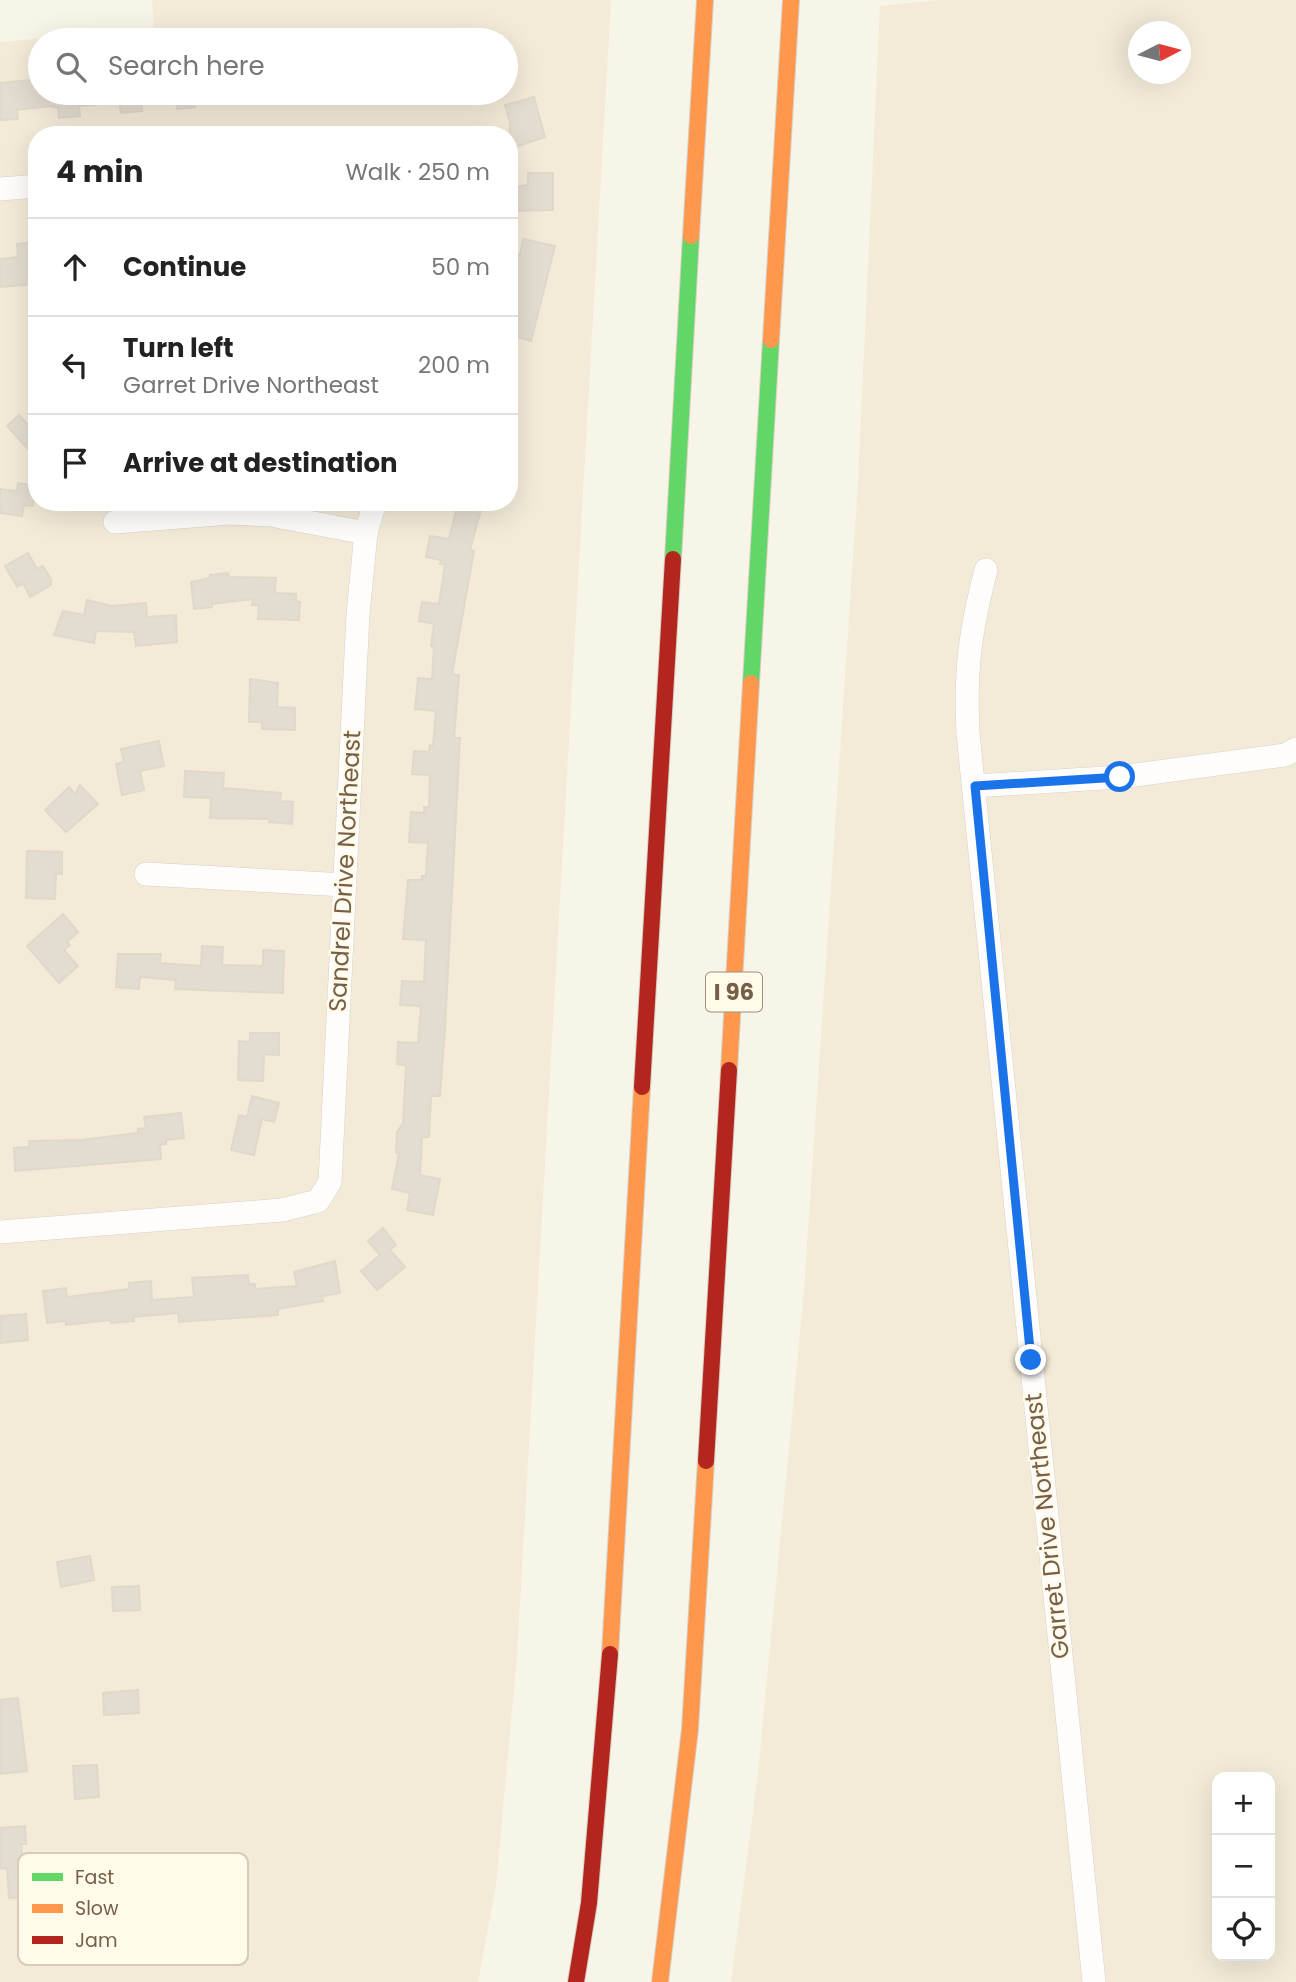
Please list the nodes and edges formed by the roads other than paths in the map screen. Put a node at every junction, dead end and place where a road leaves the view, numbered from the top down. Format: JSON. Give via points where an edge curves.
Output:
{"nodes":[{"id":1,"x":705,"y":0,"type":"edge"},
{"id":2,"x":791,"y":0,"type":"edge"},
{"id":3,"x":28,"y":187,"type":"edge"},
{"id":4,"x":0,"y":189,"type":"edge"},
{"id":5,"x":372,"y":511,"type":"edge"},
{"id":6,"x":115,"y":522,"type":"dead end"},
{"id":7,"x":366,"y":533,"type":"junction"},
{"id":8,"x":986,"y":570,"type":"dead end"},
{"id":9,"x":1296,"y":749,"type":"edge"},
{"id":10,"x":975,"y":786,"type":"junction"},
{"id":11,"x":146,"y":874,"type":"dead end"},
{"id":12,"x":345,"y":885,"type":"junction"},
{"id":13,"x":0,"y":1232,"type":"edge"},
{"id":14,"x":576,"y":1982,"type":"edge"},
{"id":15,"x":660,"y":1982,"type":"edge"},
{"id":16,"x":1094,"y":1982,"type":"edge"}],
"edges":[{"from":1,"to":14,"type":"highway","via":[[604,1751]]},
{"from":2,"to":15,"type":"highway","number":"I 96","via":[[690,1729]]},
{"from":3,"to":4,"type":"street"},
{"from":5,"to":7,"type":"street","name":"Sandrel Drive Northeast"},
{"from":6,"to":7,"type":"street","via":[[230,513],[271,515]]},
{"from":7,"to":12,"type":"street","name":"Sandrel Drive Northeast"},
{"from":8,"to":10,"type":"street","name":"Garret Drive Northeast","via":[[967,661],[968,733]]},
{"from":9,"to":10,"type":"street","via":[[1285,755],[1120,777]]},
{"from":10,"to":16,"type":"street","name":"Garret Drive Northeast"},
{"from":11,"to":12,"type":"street"},
{"from":12,"to":13,"type":"street","name":"Sandrel Drive Northeast","via":[[330,1182],[318,1201],[282,1210]]}]}
